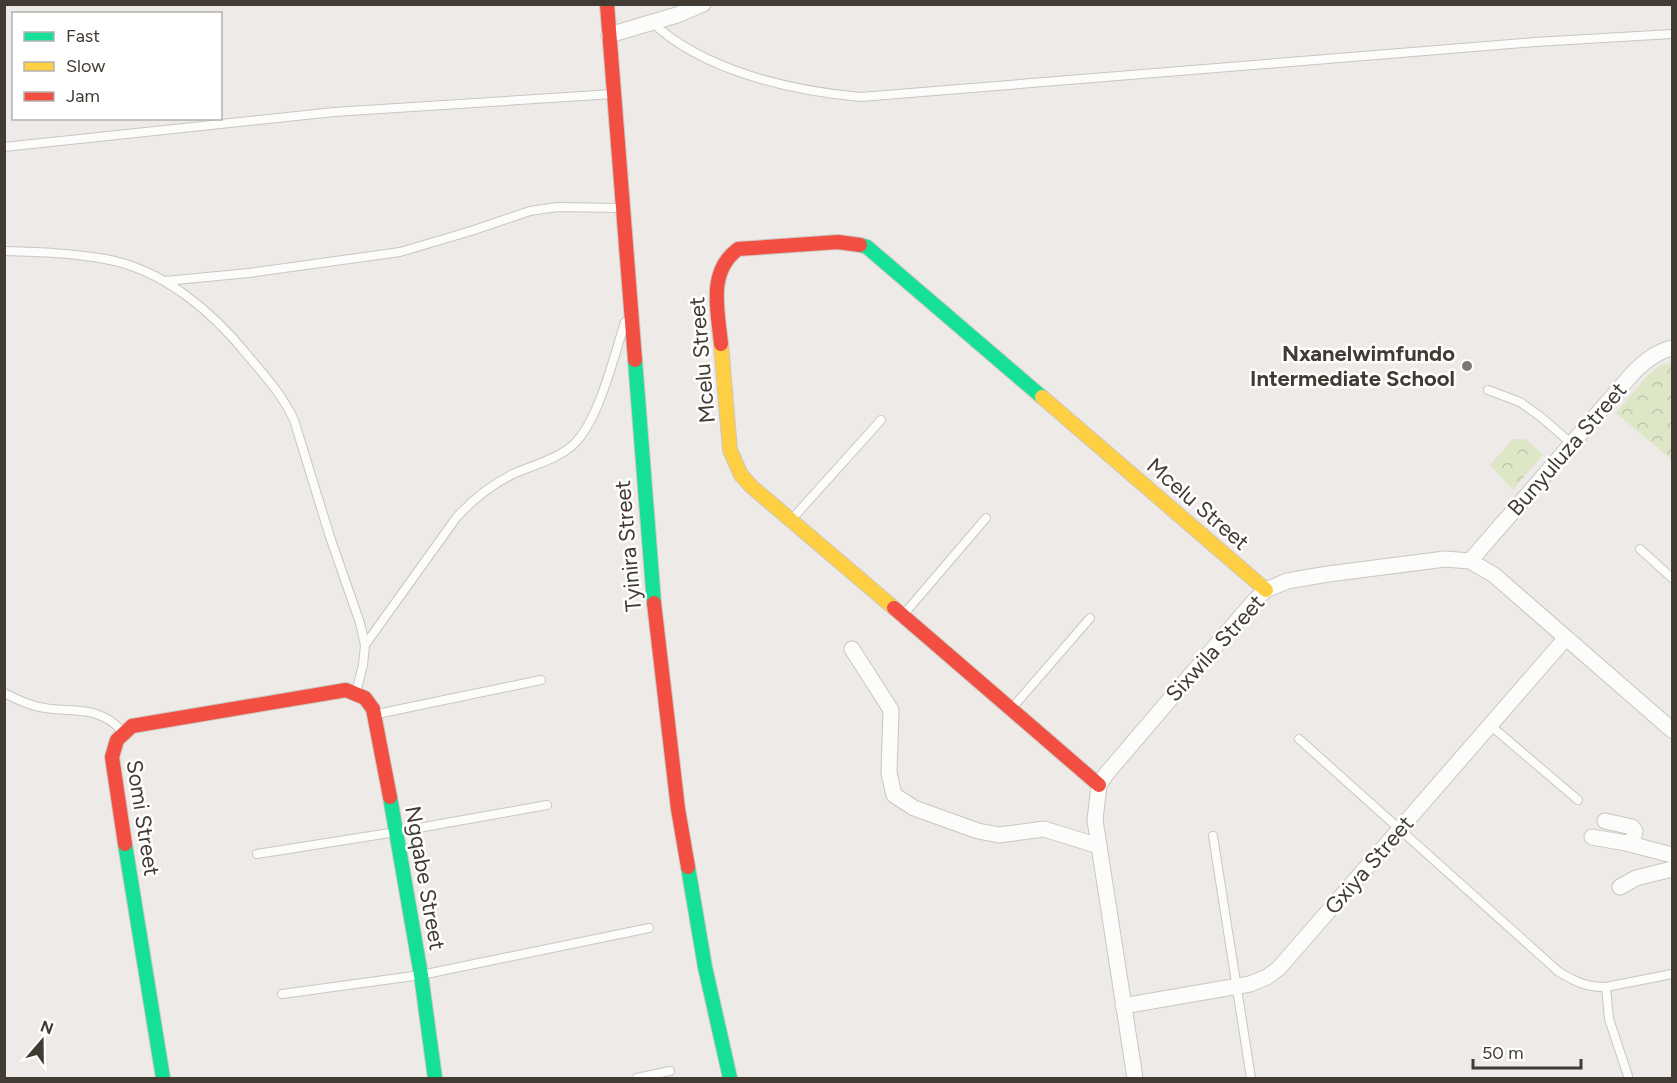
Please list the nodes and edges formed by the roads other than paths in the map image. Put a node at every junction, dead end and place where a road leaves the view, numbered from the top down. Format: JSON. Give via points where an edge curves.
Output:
{"nodes":[{"id":1,"x":607,"y":4,"type":"edge"},
{"id":2,"x":703,"y":4,"type":"edge"},
{"id":3,"x":652,"y":23,"type":"junction"},
{"id":4,"x":1672,"y":34,"type":"edge"},
{"id":5,"x":609,"y":35,"type":"junction"},
{"id":6,"x":613,"y":94,"type":"junction"},
{"id":7,"x":4,"y":147,"type":"edge"},
{"id":8,"x":622,"y":208,"type":"junction"},
{"id":9,"x":4,"y":251,"type":"edge"},
{"id":10,"x":165,"y":281,"type":"junction"},
{"id":11,"x":630,"y":307,"type":"junction"},
{"id":12,"x":1672,"y":348,"type":"edge"},
{"id":13,"x":1488,"y":390,"type":"dead end"},
{"id":14,"x":881,"y":420,"type":"dead end"},
{"id":15,"x":1572,"y":444,"type":"junction"},
{"id":16,"x":986,"y":518,"type":"dead end"},
{"id":17,"x":791,"y":520,"type":"junction"},
{"id":18,"x":1640,"y":549,"type":"dead end"},
{"id":19,"x":1470,"y":561,"type":"junction"},
{"id":20,"x":1672,"y":578,"type":"edge"},
{"id":21,"x":1266,"y":590,"type":"junction"},
{"id":22,"x":903,"y":615,"type":"junction"},
{"id":23,"x":1090,"y":618,"type":"dead end"},
{"id":24,"x":1565,"y":639,"type":"junction"},
{"id":25,"x":365,"y":645,"type":"junction"},
{"id":26,"x":852,"y":649,"type":"dead end"},
{"id":27,"x":542,"y":680,"type":"dead end"},
{"id":28,"x":4,"y":693,"type":"edge"},
{"id":29,"x":356,"y":693,"type":"junction"},
{"id":30,"x":1012,"y":708,"type":"junction"},
{"id":31,"x":375,"y":714,"type":"junction"},
{"id":32,"x":1670,"y":724,"type":"edge"},
{"id":33,"x":1490,"y":725,"type":"junction"},
{"id":34,"x":123,"y":732,"type":"junction"},
{"id":35,"x":1299,"y":739,"type":"dead end"},
{"id":36,"x":1099,"y":785,"type":"junction"},
{"id":37,"x":1578,"y":800,"type":"dead end"},
{"id":38,"x":547,"y":805,"type":"dead end"},
{"id":39,"x":1605,"y":821,"type":"dead end"},
{"id":40,"x":1399,"y":830,"type":"junction"},
{"id":41,"x":396,"y":832,"type":"junction"},
{"id":42,"x":1213,"y":836,"type":"dead end"},
{"id":43,"x":1592,"y":837,"type":"dead end"},
{"id":44,"x":1632,"y":844,"type":"junction"},
{"id":45,"x":1099,"y":846,"type":"junction"},
{"id":46,"x":257,"y":854,"type":"dead end"},
{"id":47,"x":1672,"y":855,"type":"edge"},
{"id":48,"x":1672,"y":869,"type":"edge"},
{"id":49,"x":1620,"y":887,"type":"dead end"},
{"id":50,"x":649,"y":927,"type":"dead end"},
{"id":51,"x":1672,"y":974,"type":"edge"},
{"id":52,"x":421,"y":975,"type":"junction"},
{"id":53,"x":1237,"y":987,"type":"junction"},
{"id":54,"x":1606,"y":987,"type":"junction"},
{"id":55,"x":282,"y":994,"type":"dead end"},
{"id":56,"x":1123,"y":1006,"type":"junction"},
{"id":57,"x":670,"y":1071,"type":"dead end"},
{"id":58,"x":1628,"y":1076,"type":"dead end"},
{"id":59,"x":163,"y":1078,"type":"edge"},
{"id":60,"x":435,"y":1078,"type":"edge"},
{"id":61,"x":637,"y":1078,"type":"edge"},
{"id":62,"x":730,"y":1078,"type":"edge"},
{"id":63,"x":1136,"y":1078,"type":"edge"},
{"id":64,"x":1251,"y":1078,"type":"edge"}],
"edges":[{"from":1,"to":5,"type":"street","name":"Tyinira Street"},
{"from":2,"to":3,"type":"street"},
{"from":3,"to":4,"type":"lane","via":[[670,39],[746,74],[861,97]]},
{"from":3,"to":5,"type":"street"},
{"from":5,"to":6,"type":"street","name":"Tyinira Street"},
{"from":6,"to":7,"type":"lane","via":[[334,112]]},
{"from":6,"to":8,"type":"street","name":"Tyinira Street"},
{"from":8,"to":10,"type":"lane","via":[[557,207],[530,211],[400,252]]},
{"from":8,"to":11,"type":"street","name":"Tyinira Street"},
{"from":9,"to":10,"type":"lane","via":[[105,259]]},
{"from":10,"to":25,"type":"lane","via":[[222,325],[288,405]]},
{"from":11,"to":25,"type":"lane","via":[[592,420],[583,435],[561,453],[512,475],[467,505]]},
{"from":11,"to":62,"type":"street","name":"Tyinira Street","via":[[655,619],[678,809],[705,967]]},
{"from":12,"to":15,"type":"street","name":"Bunyuluza Street","via":[[1662,350],[1633,373]]},
{"from":13,"to":15,"type":"lane","via":[[1520,402]]},
{"from":14,"to":17,"type":"lane"},
{"from":15,"to":19,"type":"street","name":"Bunyuluza Street"},
{"from":16,"to":22,"type":"lane"},
{"from":17,"to":21,"type":"street","name":"Mcelu Street","via":[[741,475],[730,450],[717,278],[724,261],[738,249],[854,243],[877,254]]},
{"from":17,"to":22,"type":"street","name":"Mcelu Street"},
{"from":18,"to":20,"type":"lane"},
{"from":19,"to":21,"type":"street","name":"Sixwila Street","via":[[1445,559],[1328,574],[1287,581]]},
{"from":19,"to":24,"type":"street","name":"Sixwila Street","via":[[1494,575]]},
{"from":21,"to":36,"type":"street","name":"Sixwila Street"},
{"from":22,"to":30,"type":"street","name":"Mcelu Street"},
{"from":23,"to":30,"type":"lane"},
{"from":24,"to":32,"type":"street","name":"Sixwila Street"},
{"from":24,"to":33,"type":"street","name":"Gxiya Street"},
{"from":25,"to":29,"type":"lane"},
{"from":26,"to":45,"type":"street","via":[[891,710],[889,773],[894,795],[914,808],[978,831],[999,835],[1044,829]]},
{"from":27,"to":31,"type":"lane"},
{"from":28,"to":34,"type":"lane","via":[[36,706],[103,716]]},
{"from":29,"to":31,"type":"street","via":[[371,703]]},
{"from":29,"to":34,"type":"street","name":"Somi Street","via":[[332,692],[132,726]]},
{"from":30,"to":36,"type":"street","name":"Mcelu Street"},
{"from":31,"to":41,"type":"street","name":"Ngqabe Street"},
{"from":33,"to":37,"type":"lane"},
{"from":33,"to":40,"type":"street","name":"Gxiya Street"},
{"from":34,"to":59,"type":"street","name":"Somi Street","via":[[111,753],[113,771]]},
{"from":35,"to":40,"type":"lane"},
{"from":36,"to":45,"type":"street","via":[[1095,820]]},
{"from":38,"to":41,"type":"lane"},
{"from":39,"to":44,"type":"street","via":[[1632,827]]},
{"from":40,"to":53,"type":"street","name":"Gxiya Street","via":[[1279,968],[1267,977]]},
{"from":40,"to":54,"type":"lane","via":[[1559,972],[1584,985]]},
{"from":41,"to":46,"type":"lane"},
{"from":41,"to":52,"type":"street","name":"Ngqabe Street"},
{"from":42,"to":53,"type":"lane"},
{"from":43,"to":44,"type":"street"},
{"from":44,"to":47,"type":"street"},
{"from":45,"to":56,"type":"street"},
{"from":48,"to":49,"type":"street","via":[[1636,878]]},
{"from":50,"to":52,"type":"lane"},
{"from":51,"to":54,"type":"lane"},
{"from":52,"to":55,"type":"lane"},
{"from":52,"to":60,"type":"street","name":"Ngqabe Street"},
{"from":53,"to":56,"type":"street","name":"Gxiya Street"},
{"from":53,"to":64,"type":"lane"},
{"from":54,"to":58,"type":"lane","via":[[1609,1019]]},
{"from":56,"to":63,"type":"street"},
{"from":57,"to":61,"type":"lane"}]}
